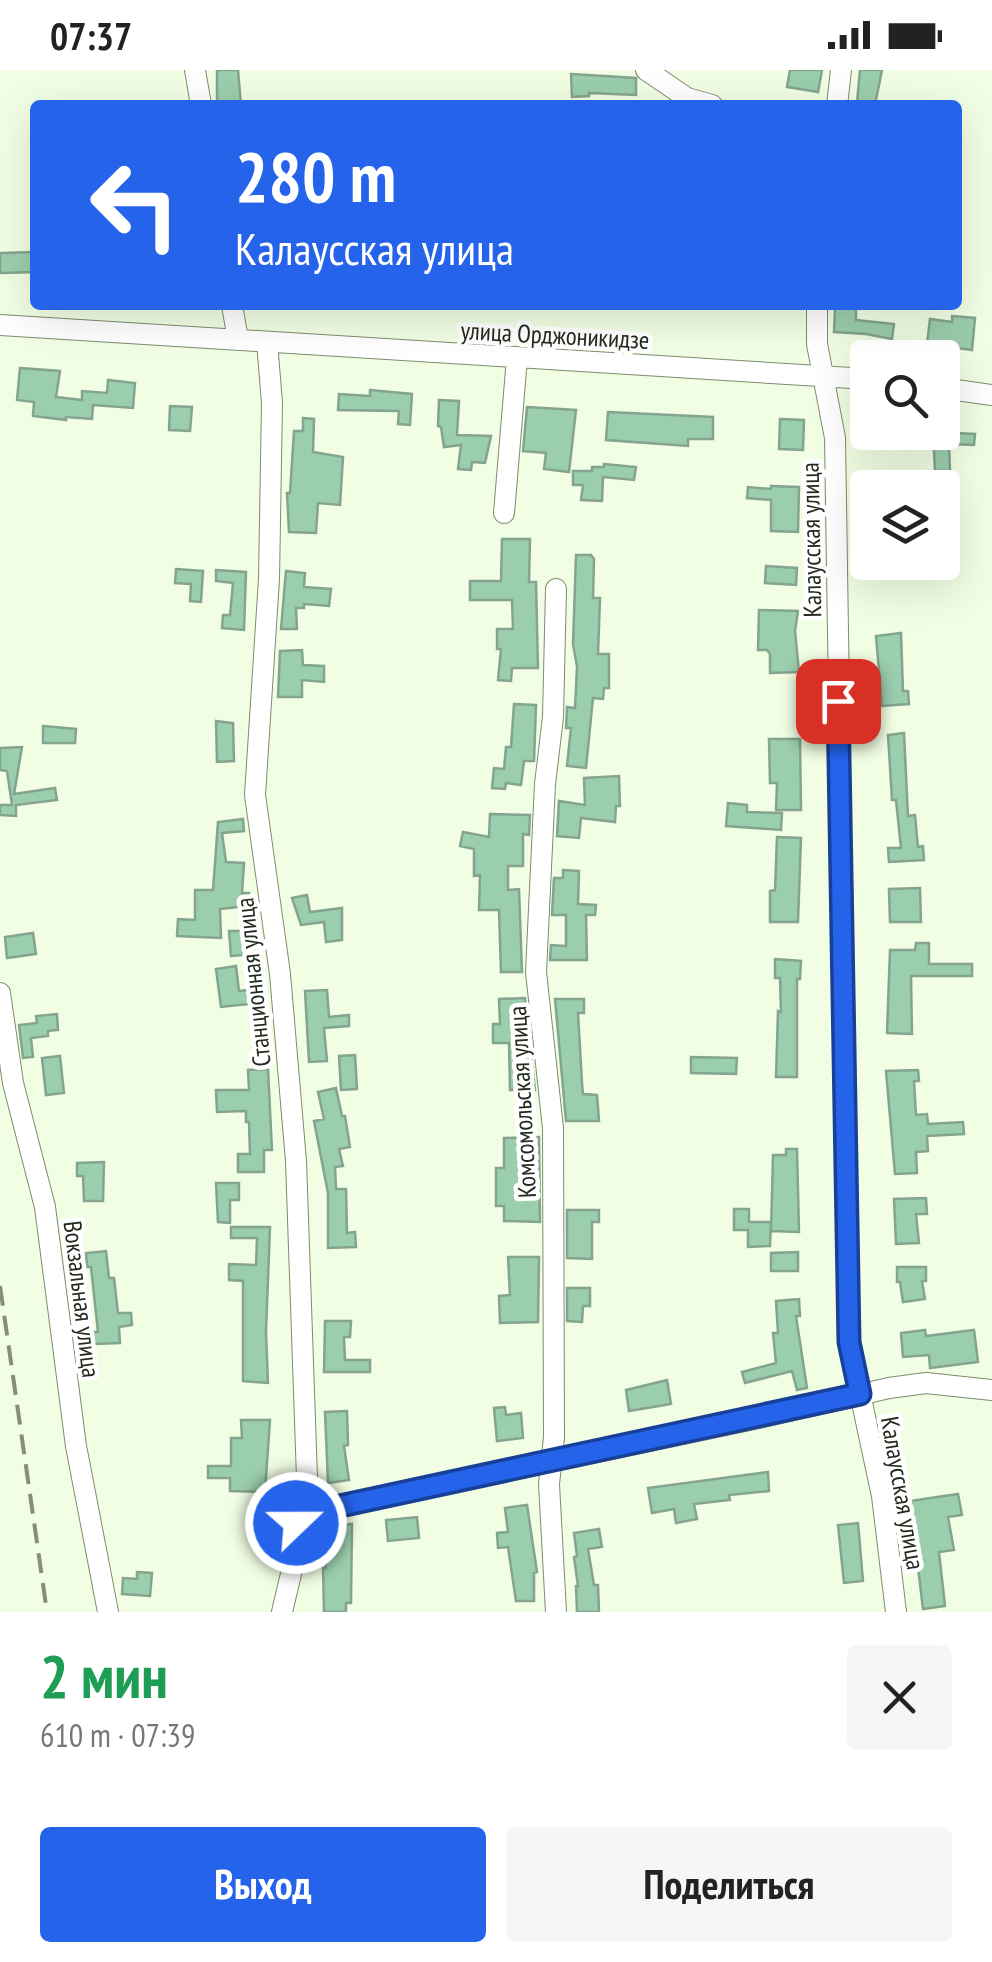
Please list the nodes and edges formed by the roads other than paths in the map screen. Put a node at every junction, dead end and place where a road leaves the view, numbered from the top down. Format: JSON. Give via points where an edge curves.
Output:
{"nodes":[{"id":1,"x":195,"y":70,"type":"edge"},
{"id":2,"x":646,"y":70,"type":"edge"},
{"id":3,"x":841,"y":70,"type":"edge"},
{"id":4,"x":200,"y":100,"type":"edge"},
{"id":5,"x":694,"y":100,"type":"edge"},
{"id":6,"x":838,"y":100,"type":"edge"},
{"id":7,"x":233,"y":310,"type":"edge"},
{"id":8,"x":817,"y":310,"type":"edge"},
{"id":9,"x":0,"y":325,"type":"edge"},
{"id":10,"x":238,"y":340,"type":"junction"},
{"id":11,"x":267,"y":342,"type":"junction"},
{"id":12,"x":517,"y":358,"type":"junction"},
{"id":13,"x":824,"y":376,"type":"junction"},
{"id":14,"x":850,"y":377,"type":"edge"},
{"id":15,"x":960,"y":391,"type":"edge"},
{"id":16,"x":992,"y":395,"type":"edge"},
{"id":17,"x":504,"y":513,"type":"dead end"},
{"id":18,"x":556,"y":589,"type":"dead end"},
{"id":19,"x":0,"y":993,"type":"edge"},
{"id":20,"x":992,"y":1390,"type":"edge"},
{"id":21,"x":860,"y":1394,"type":"junction"},
{"id":22,"x":552,"y":1461,"type":"junction"},
{"id":23,"x":308,"y":1507,"type":"junction"},
{"id":24,"x":108,"y":1612,"type":"edge"},
{"id":25,"x":282,"y":1612,"type":"edge"},
{"id":26,"x":556,"y":1612,"type":"edge"},
{"id":27,"x":896,"y":1612,"type":"edge"}],
"edges":[{"from":1,"to":4,"type":"street"},
{"from":2,"to":5,"type":"street"},
{"from":3,"to":6,"type":"street"},
{"from":7,"to":10,"type":"street"},
{"from":8,"to":13,"type":"street","name":"Калаусская улица"},
{"from":9,"to":10,"type":"street","name":"улица Орджоникидзе"},
{"from":10,"to":11,"type":"street","name":"улица Орджоникидзе"},
{"from":11,"to":12,"type":"street","name":"улица Орджоникидзе"},
{"from":11,"to":23,"type":"street","name":"Станционная улица","via":[[269,579],[255,794],[296,1161]]},
{"from":12,"to":13,"type":"street","name":"улица Орджоникидзе"},
{"from":12,"to":17,"type":"street"},
{"from":13,"to":14,"type":"street","name":"улица Орджоникидзе"},
{"from":13,"to":21,"type":"street","name":"Калаусская улица","via":[[834,438],[849,1342]]},
{"from":15,"to":16,"type":"street"},
{"from":18,"to":22,"type":"street","name":"Комсомольская улица","via":[[536,972],[552,1128]]},
{"from":19,"to":24,"type":"street","name":"Вокзальная улица","via":[[44,1207],[76,1446]]},
{"from":20,"to":21,"type":"street","via":[[926,1383]]},
{"from":21,"to":22,"type":"street"},
{"from":21,"to":27,"type":"street","name":"Калаусская улица","via":[[882,1496]]},
{"from":22,"to":23,"type":"street"},
{"from":22,"to":26,"type":"street","name":"Комсомольская улица"},
{"from":23,"to":25,"type":"street","name":"Станционная улица","via":[[296,1523]]}]}
